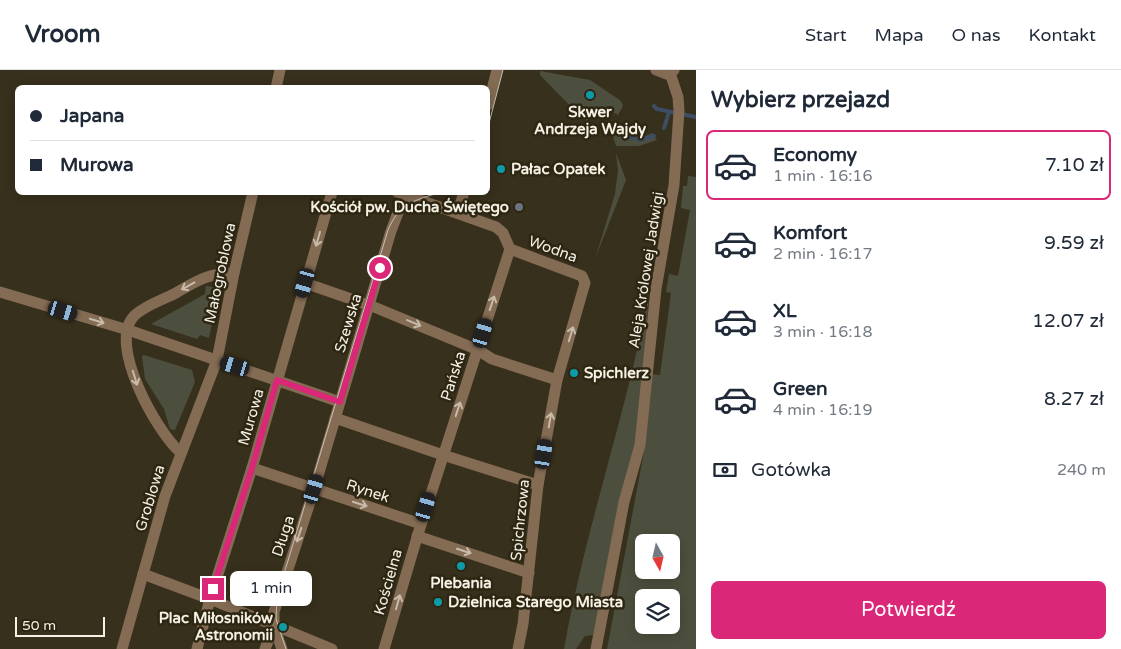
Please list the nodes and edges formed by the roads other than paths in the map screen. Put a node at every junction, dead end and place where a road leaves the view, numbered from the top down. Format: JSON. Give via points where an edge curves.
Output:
{"nodes":[{"id":1,"x":280,"y":70,"type":"edge"},
{"id":2,"x":656,"y":70,"type":"edge"},
{"id":3,"x":672,"y":72,"type":"edge"},
{"id":4,"x":496,"y":74,"type":"edge"},
{"id":5,"x":277,"y":85,"type":"edge"},
{"id":6,"x":490,"y":98,"type":"edge"},
{"id":7,"x":252,"y":195,"type":"edge"},
{"id":8,"x":331,"y":195,"type":"edge"},
{"id":9,"x":406,"y":195,"type":"edge"},
{"id":10,"x":463,"y":195,"type":"edge"},
{"id":11,"x":414,"y":198,"type":"junction"},
{"id":12,"x":458,"y":212,"type":"junction"},
{"id":13,"x":510,"y":249,"type":"junction"},
{"id":14,"x":234,"y":273,"type":"junction"},
{"id":15,"x":584,"y":279,"type":"joint"},
{"id":16,"x":305,"y":283,"type":"junction"},
{"id":17,"x":0,"y":292,"type":"edge"},
{"id":18,"x":369,"y":305,"type":"junction"},
{"id":19,"x":128,"y":330,"type":"junction"},
{"id":20,"x":478,"y":350,"type":"junction"},
{"id":21,"x":217,"y":360,"type":"junction"},
{"id":22,"x":277,"y":380,"type":"junction"},
{"id":23,"x":557,"y":380,"type":"junction"},
{"id":24,"x":338,"y":409,"type":"junction"},
{"id":25,"x":180,"y":452,"type":"junction"},
{"id":26,"x":443,"y":455,"type":"junction"},
{"id":27,"x":252,"y":468,"type":"junction"},
{"id":28,"x":538,"y":485,"type":"junction"},
{"id":29,"x":314,"y":489,"type":"junction"},
{"id":30,"x":421,"y":524,"type":"junction"},
{"id":31,"x":418,"y":536,"type":"junction"},
{"id":32,"x":529,"y":572,"type":"junction"},
{"id":33,"x":143,"y":574,"type":"junction"},
{"id":34,"x":210,"y":599,"type":"junction"},
{"id":35,"x":274,"y":626,"type":"junction"},
{"id":36,"x":122,"y":649,"type":"edge"},
{"id":37,"x":197,"y":649,"type":"edge"},
{"id":38,"x":265,"y":649,"type":"edge"},
{"id":39,"x":282,"y":649,"type":"edge"},
{"id":40,"x":332,"y":649,"type":"edge"},
{"id":41,"x":384,"y":649,"type":"edge"},
{"id":42,"x":518,"y":649,"type":"edge"},
{"id":43,"x":596,"y":649,"type":"edge"}],
"edges":[{"from":1,"to":5,"type":"street"},
{"from":2,"to":3,"type":"street","via":[[662,74]]},
{"from":3,"to":43,"type":"street","name":"Aleja Królowej Jadwigi","via":[[679,111],[674,185],[656,289],[640,445],[624,502]]},
{"from":4,"to":6,"type":"street"},
{"from":7,"to":14,"type":"street","name":"Małogroblowa"},
{"from":8,"to":16,"type":"street","name":"Murowa","one_way":true},
{"from":9,"to":11,"type":"street"},
{"from":10,"to":12,"type":"street"},
{"from":11,"to":12,"type":"street"},
{"from":11,"to":18,"type":"street","name":"Szewska","via":[[401,205],[397,213]]},
{"from":12,"to":13,"type":"street","via":[[496,227],[504,233]]},
{"from":13,"to":15,"type":"street","name":"Wodna"},
{"from":20,"to":13,"type":"street","name":"Pańska","one_way":true},
{"from":14,"to":19,"type":"street","one_way":true,"via":[[208,275],[134,316]]},
{"from":14,"to":21,"type":"street","name":"Małogroblowa"},
{"from":23,"to":15,"type":"street","name":"Spichrzowa","one_way":true,"via":[[584,291]]},
{"from":16,"to":18,"type":"street"},
{"from":16,"to":22,"type":"street","name":"Murowa"},
{"from":17,"to":19,"type":"street","one_way":true},
{"from":18,"to":20,"type":"street","one_way":true},
{"from":18,"to":24,"type":"street","name":"Szewska"},
{"from":19,"to":21,"type":"street"},
{"from":19,"to":25,"type":"street","one_way":true,"via":[[127,345],[138,387],[168,442]]},
{"from":20,"to":23,"type":"street","via":[[492,359]]},
{"from":26,"to":20,"type":"street","name":"Pańska","one_way":true},
{"from":21,"to":22,"type":"street"},
{"from":21,"to":25,"type":"street","name":"Groblowa"},
{"from":22,"to":24,"type":"street"},
{"from":22,"to":27,"type":"street","name":"Murowa"},
{"from":28,"to":23,"type":"street","name":"Spichrzowa","one_way":true},
{"from":24,"to":26,"type":"street"},
{"from":24,"to":29,"type":"street"},
{"from":25,"to":33,"type":"street","name":"Groblowa"},
{"from":26,"to":28,"type":"street"},
{"from":26,"to":30,"type":"street"},
{"from":27,"to":29,"type":"street","name":"Rynek"},
{"from":27,"to":34,"type":"street","name":"Murowa"},
{"from":28,"to":32,"type":"street","name":"Spichrzowa"},
{"from":29,"to":30,"type":"street","name":"Rynek","one_way":true},
{"from":29,"to":35,"type":"street","name":"Długa","one_way":true,"via":[[274,612]]},
{"from":30,"to":31,"type":"street","name":"Kościelna"},
{"from":31,"to":32,"type":"street","one_way":true},
{"from":41,"to":31,"type":"street","name":"Kościelna","one_way":true},
{"from":32,"to":42,"type":"street","name":"Spichrzowa"},
{"from":33,"to":34,"type":"street"},
{"from":33,"to":36,"type":"street","name":"Groblowa"},
{"from":34,"to":35,"type":"street"},
{"from":34,"to":37,"type":"street","name":"Murowa"},
{"from":35,"to":38,"type":"street","name":"Długa"},
{"from":35,"to":39,"type":"street"},
{"from":35,"to":40,"type":"street"}]}
